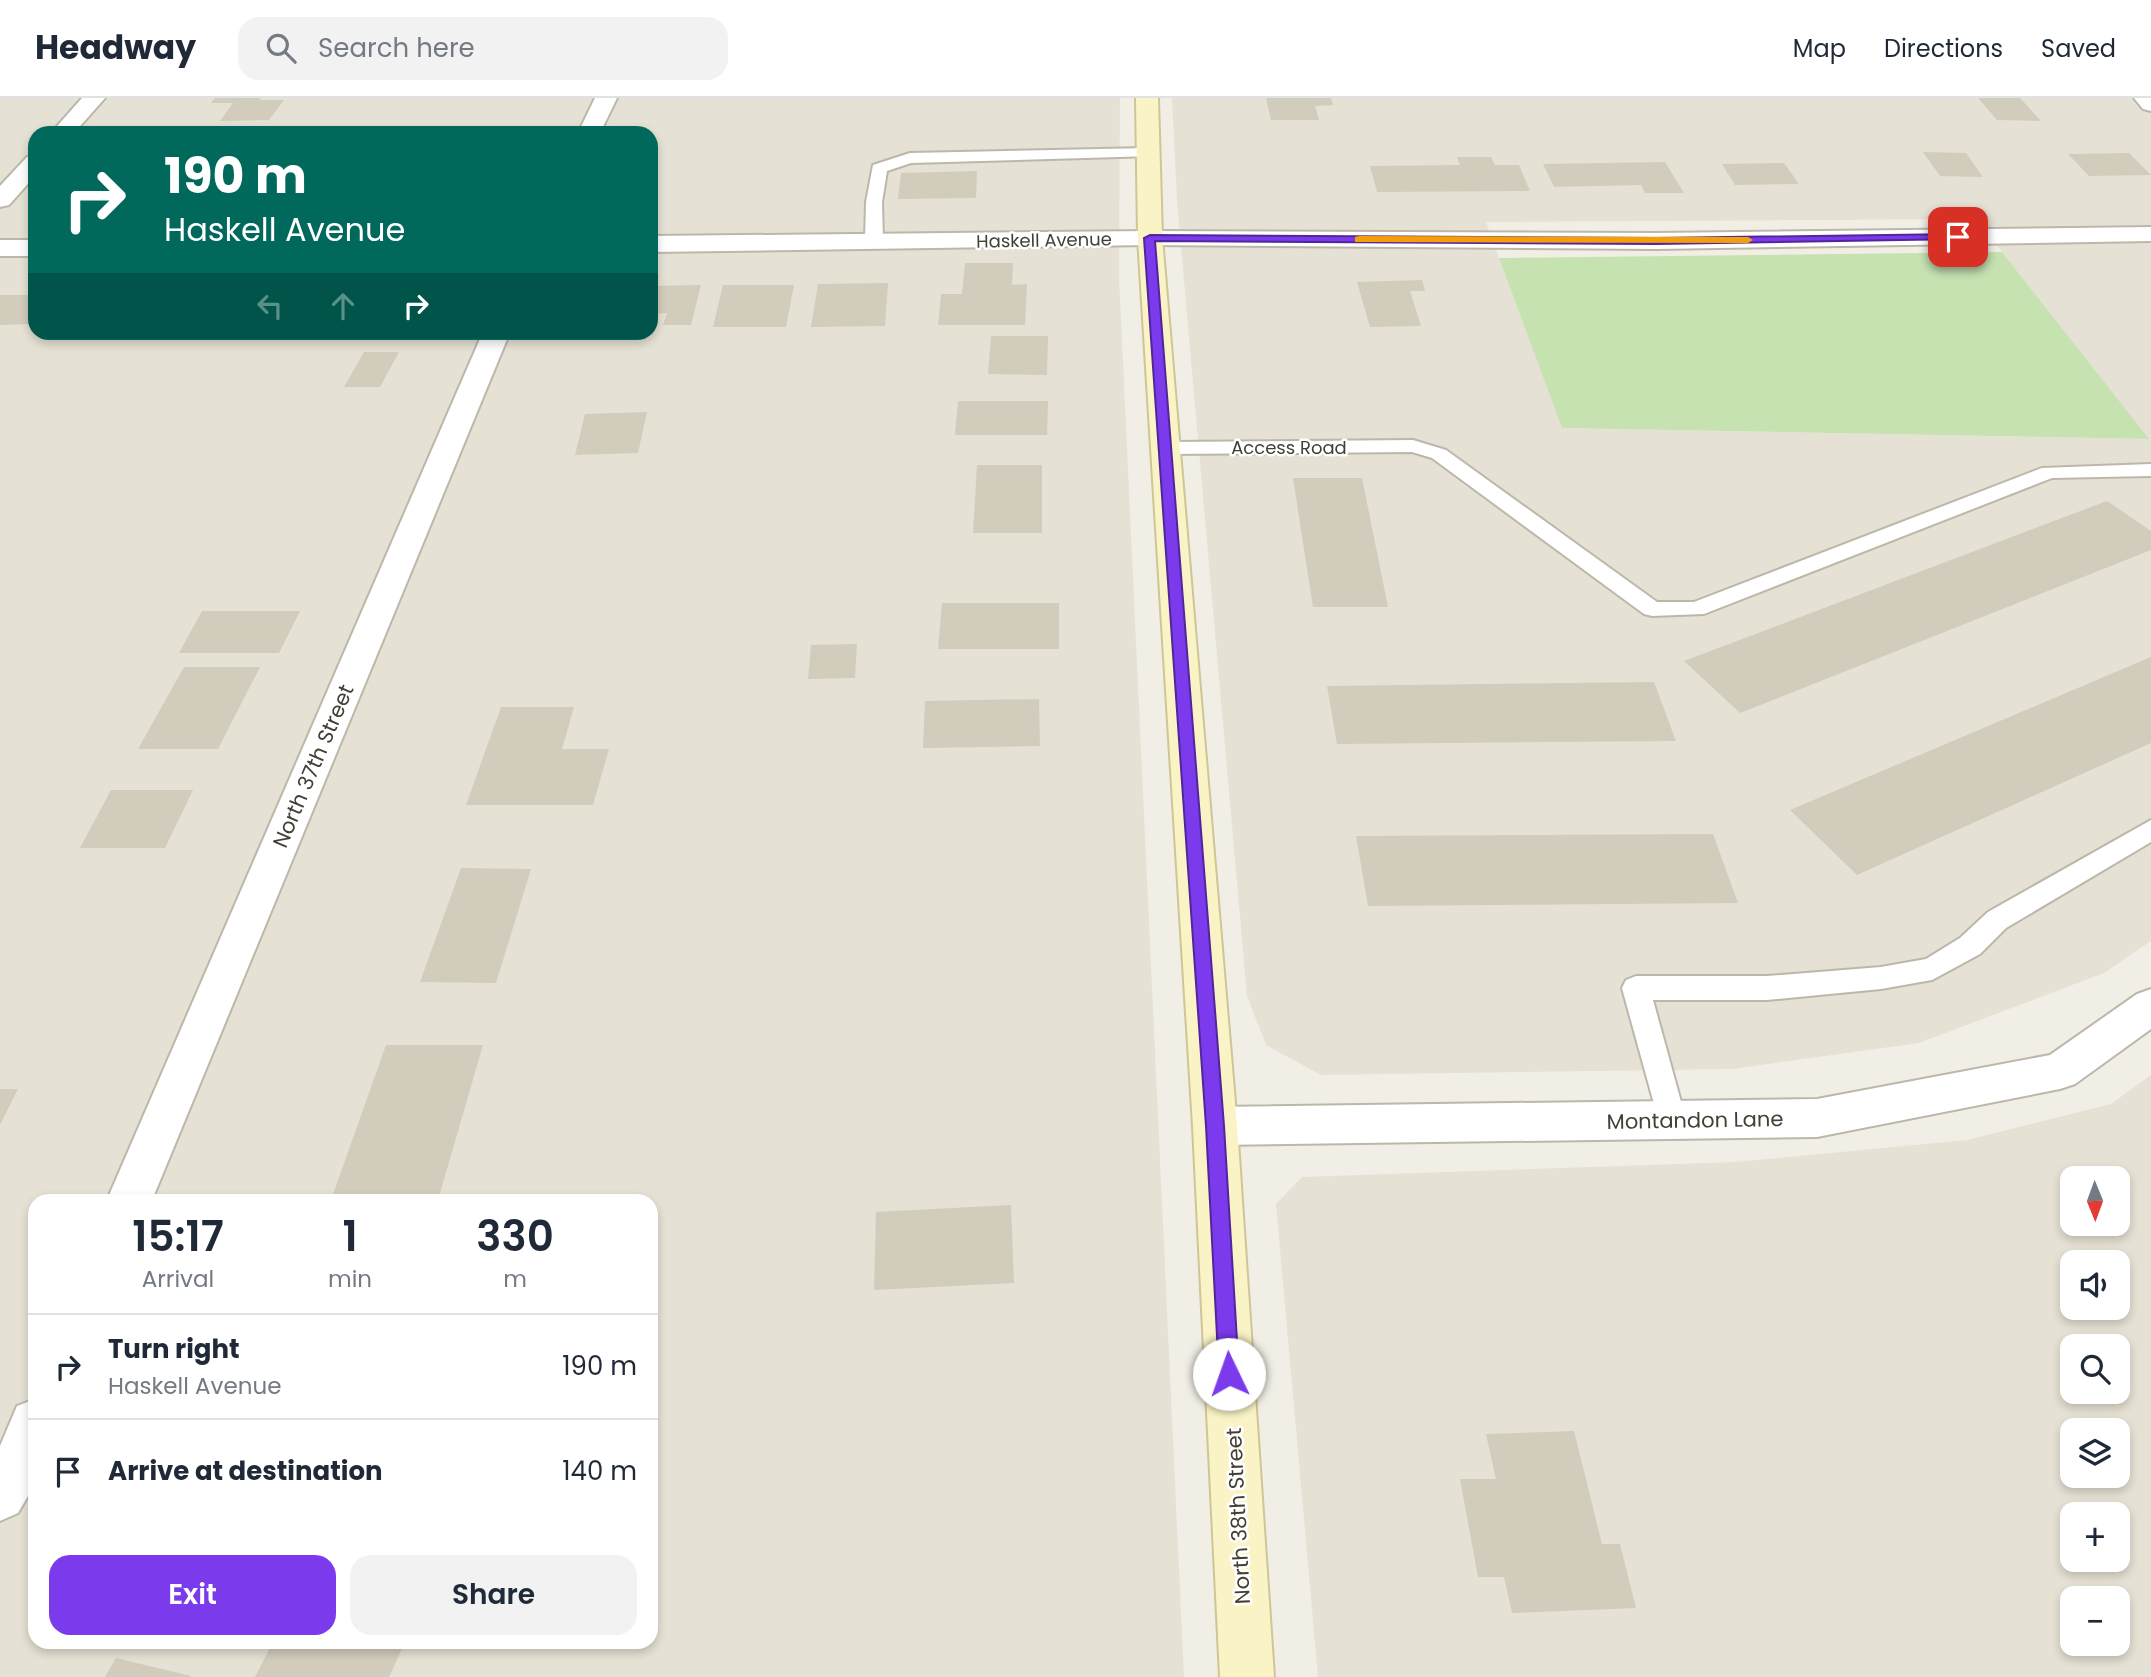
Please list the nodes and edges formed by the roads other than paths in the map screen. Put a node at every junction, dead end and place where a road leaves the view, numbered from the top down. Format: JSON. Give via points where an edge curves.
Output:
{"nodes":[{"id":1,"x":94,"y":98,"type":"edge"},
{"id":2,"x":606,"y":98,"type":"edge"},
{"id":3,"x":1147,"y":98,"type":"edge"},
{"id":4,"x":2145,"y":98,"type":"edge"},
{"id":5,"x":2151,"y":104,"type":"edge"},
{"id":6,"x":68,"y":126,"type":"edge"},
{"id":7,"x":592,"y":126,"type":"edge"},
{"id":8,"x":1149,"y":153,"type":"junction"},
{"id":9,"x":28,"y":170,"type":"edge"},
{"id":10,"x":0,"y":200,"type":"edge"},
{"id":11,"x":2151,"y":234,"type":"edge"},
{"id":12,"x":1150,"y":238,"type":"junction"},
{"id":13,"x":874,"y":242,"type":"junction"},
{"id":14,"x":658,"y":244,"type":"edge"},
{"id":15,"x":0,"y":248,"type":"edge"},
{"id":16,"x":28,"y":248,"type":"edge"},
{"id":17,"x":494,"y":340,"type":"edge"},
{"id":18,"x":1413,"y":446,"type":"joint"},
{"id":19,"x":1166,"y":447,"type":"junction"},
{"id":20,"x":2151,"y":470,"type":"edge"},
{"id":21,"x":2151,"y":830,"type":"edge"},
{"id":22,"x":2151,"y":1006,"type":"edge"},
{"id":23,"x":1671,"y":1120,"type":"junction"},
{"id":24,"x":1215,"y":1126,"type":"junction"},
{"id":25,"x":133,"y":1194,"type":"edge"},
{"id":26,"x":1247,"y":1677,"type":"edge"}],
"edges":[{"from":1,"to":6,"type":"street"},
{"from":2,"to":7,"type":"street"},
{"from":3,"to":8,"type":"street","name":"North 38th Street"},
{"from":4,"to":5,"type":"street"},
{"from":8,"to":12,"type":"street","name":"North 38th Street"},
{"from":8,"to":13,"type":"lane","via":[[910,158],[879,168]]},
{"from":9,"to":10,"type":"street"},
{"from":11,"to":12,"type":"street","name":"Haskell Avenue","via":[[1656,241]]},
{"from":12,"to":13,"type":"street","name":"Haskell Avenue"},
{"from":12,"to":19,"type":"street","name":"North 38th Street"},
{"from":13,"to":14,"type":"street","name":"Haskell Avenue"},
{"from":15,"to":16,"type":"street"},
{"from":17,"to":25,"type":"street","name":"North 37th Street"},
{"from":18,"to":19,"type":"lane","name":"Access Road"},
{"from":18,"to":20,"type":"lane","via":[[1439,454],[1652,609],[1696,609],[2049,472]]},
{"from":19,"to":24,"type":"street","name":"North 38th Street"},
{"from":21,"to":23,"type":"lane","via":[[1997,920],[1970,946],[1932,969],[1767,988],[1636,988]]},
{"from":22,"to":23,"type":"street","name":"Montandon Lane","via":[[2060,1071],[1817,1118]]},
{"from":23,"to":24,"type":"street","name":"Montandon Lane"},
{"from":24,"to":26,"type":"street","name":"North 38th Street"}]}
